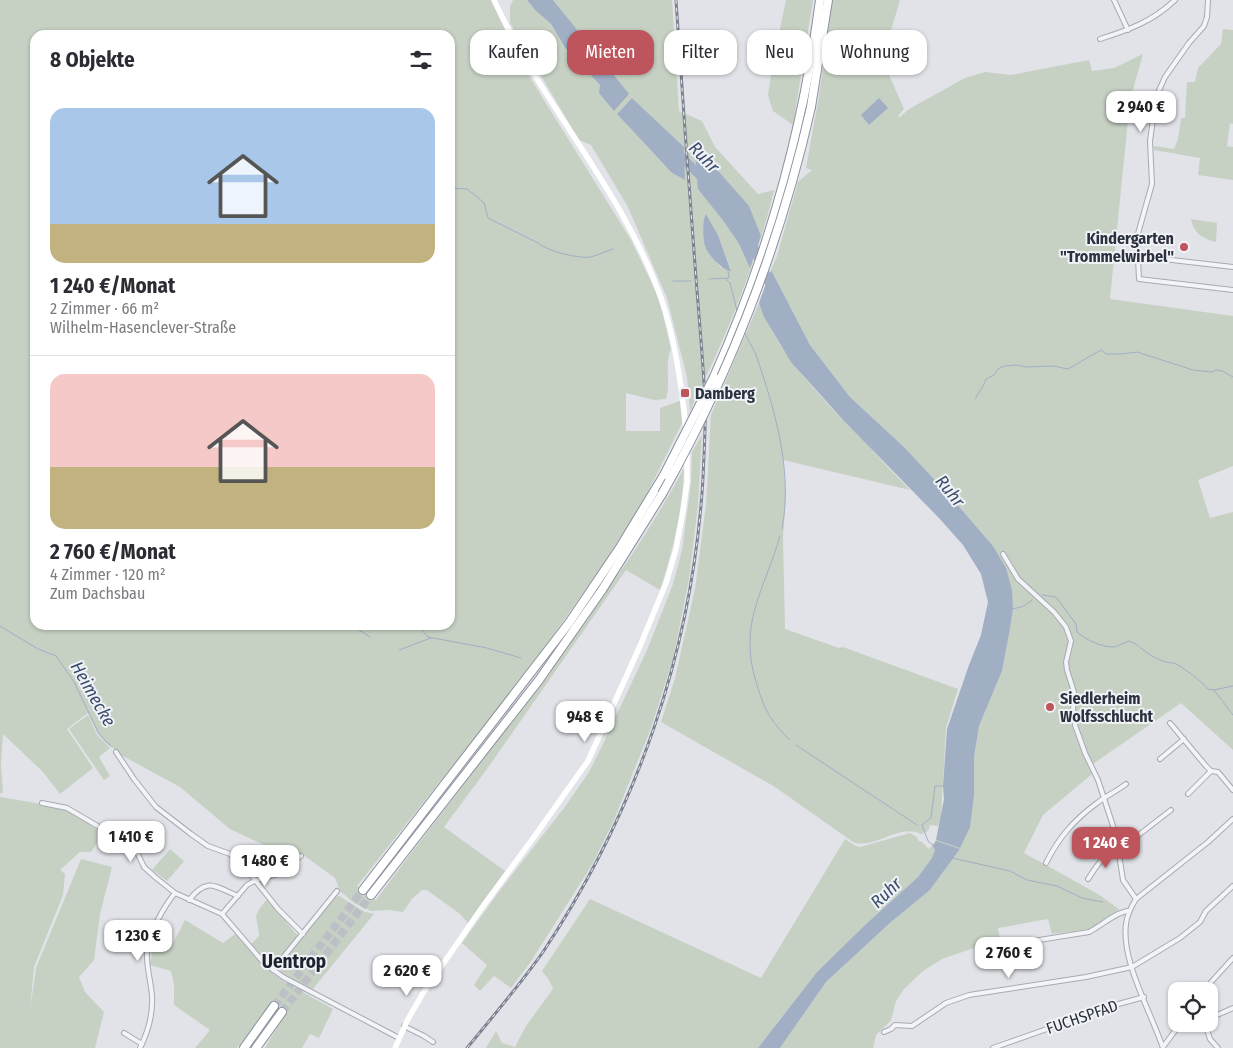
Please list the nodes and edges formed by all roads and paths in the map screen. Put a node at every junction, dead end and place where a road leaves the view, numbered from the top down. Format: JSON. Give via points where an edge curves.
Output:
{"nodes":[{"id":1,"x":494,"y":0,"type":"edge"},
{"id":2,"x":820,"y":0,"type":"edge"},
{"id":3,"x":828,"y":0,"type":"edge"},
{"id":4,"x":1114,"y":0,"type":"edge"},
{"id":5,"x":1175,"y":0,"type":"edge"},
{"id":6,"x":1208,"y":0,"type":"edge"},
{"id":7,"x":1128,"y":30,"type":"junction"},
{"id":8,"x":1100,"y":39,"type":"dead end"},
{"id":9,"x":807,"y":106,"type":"junction"},
{"id":10,"x":1136,"y":256,"type":"junction"},
{"id":11,"x":1233,"y":267,"type":"edge"},
{"id":12,"x":1233,"y":290,"type":"edge"},
{"id":13,"x":1004,"y":554,"type":"dead end"},
{"id":14,"x":1170,"y":723,"type":"dead end"},
{"id":15,"x":1184,"y":739,"type":"junction"},
{"id":16,"x":116,"y":752,"type":"dead end"},
{"id":17,"x":1160,"y":759,"type":"dead end"},
{"id":18,"x":1211,"y":771,"type":"junction"},
{"id":19,"x":1126,"y":784,"type":"dead end"},
{"id":20,"x":1233,"y":790,"type":"edge"},
{"id":21,"x":1188,"y":794,"type":"dead end"},
{"id":22,"x":1105,"y":799,"type":"junction"},
{"id":23,"x":42,"y":803,"type":"dead end"},
{"id":24,"x":1171,"y":810,"type":"dead end"},
{"id":25,"x":1233,"y":819,"type":"edge"},
{"id":26,"x":1118,"y":851,"type":"junction"},
{"id":27,"x":301,"y":856,"type":"dead end"},
{"id":28,"x":1046,"y":863,"type":"dead end"},
{"id":29,"x":1088,"y":879,"type":"dead end"},
{"id":30,"x":256,"y":880,"type":"junction"},
{"id":31,"x":1233,"y":886,"type":"edge"},
{"id":32,"x":363,"y":890,"type":"tunnel mouth"},
{"id":33,"x":338,"y":891,"type":"dead end"},
{"id":34,"x":175,"y":893,"type":"junction"},
{"id":35,"x":371,"y":895,"type":"tunnel mouth"},
{"id":36,"x":238,"y":896,"type":"junction"},
{"id":37,"x":190,"y":900,"type":"junction"},
{"id":38,"x":1136,"y":900,"type":"junction"},
{"id":39,"x":1128,"y":911,"type":"junction"},
{"id":40,"x":222,"y":914,"type":"junction"},
{"id":41,"x":303,"y":934,"type":"junction"},
{"id":42,"x":996,"y":947,"type":"dead end"},
{"id":43,"x":1233,"y":958,"type":"edge"},
{"id":44,"x":1132,"y":967,"type":"junction"},
{"id":45,"x":273,"y":970,"type":"junction"},
{"id":46,"x":1211,"y":982,"type":"edge"},
{"id":47,"x":1144,"y":997,"type":"junction"},
{"id":48,"x":274,"y":1006,"type":"tunnel mouth"},
{"id":49,"x":1233,"y":1008,"type":"edge"},
{"id":50,"x":282,"y":1012,"type":"tunnel mouth"},
{"id":51,"x":1218,"y":1015,"type":"edge"},
{"id":52,"x":404,"y":1026,"type":"junction"},
{"id":53,"x":884,"y":1032,"type":"dead end"},
{"id":54,"x":1174,"y":1032,"type":"edge"},
{"id":55,"x":1208,"y":1032,"type":"edge"},
{"id":56,"x":124,"y":1033,"type":"dead end"},
{"id":57,"x":399,"y":1038,"type":"junction"},
{"id":58,"x":433,"y":1042,"type":"dead end"},
{"id":59,"x":141,"y":1046,"type":"edge"},
{"id":60,"x":244,"y":1048,"type":"edge"},
{"id":61,"x":257,"y":1048,"type":"edge"},
{"id":62,"x":395,"y":1048,"type":"edge"},
{"id":63,"x":993,"y":1048,"type":"edge"},
{"id":64,"x":1162,"y":1048,"type":"edge"},
{"id":65,"x":1218,"y":1048,"type":"edge"}],
"edges":[{"from":1,"to":52,"type":"main road","via":[[531,69],[621,213],[657,288],[678,364],[687,440],[687,482],[684,511],[666,583],[588,761],[416,1003]]},
{"from":2,"to":9,"type":"highway"},
{"from":3,"to":9,"type":"highway"},
{"from":4,"to":7,"type":"street"},
{"from":5,"to":7,"type":"street","via":[[1153,18]]},
{"from":6,"to":10,"type":"street","via":[[1204,26],[1164,77],[1158,91],[1150,141],[1152,184],[1139,230]]},
{"from":7,"to":8,"type":"street"},
{"from":9,"to":32,"type":"highway","bridge":true,"via":[[746,303],[714,377],[664,476],[569,623]]},
{"from":9,"to":35,"type":"highway","bridge":true,"via":[[786,208],[752,306],[711,402],[662,494],[602,590],[539,680]]},
{"from":10,"to":11,"type":"street"},
{"from":10,"to":12,"type":"street","via":[[1139,279]]},
{"from":13,"to":22,"type":"street","via":[[1018,579],[1066,627],[1071,641],[1066,662],[1074,692],[1074,718]]},
{"from":14,"to":15,"type":"street"},
{"from":15,"to":17,"type":"street"},
{"from":15,"to":18,"type":"street"},
{"from":16,"to":30,"type":"street","via":[[156,807],[208,846],[230,854]]},
{"from":18,"to":20,"type":"street","via":[[1218,772]]},
{"from":18,"to":21,"type":"street"},
{"from":19,"to":22,"type":"street"},
{"from":22,"to":26,"type":"street"},
{"from":22,"to":28,"type":"street","via":[[1067,828]]},
{"from":23,"to":34,"type":"street","via":[[67,808],[135,848],[144,867]]},
{"from":24,"to":26,"type":"street"},
{"from":25,"to":38,"type":"street"},
{"from":26,"to":29,"type":"street","via":[[1098,863]]},
{"from":26,"to":38,"type":"street","via":[[1124,880]]},
{"from":27,"to":30,"type":"street","via":[[281,873]]},
{"from":30,"to":36,"type":"street"},
{"from":30,"to":41,"type":"street"},
{"from":31,"to":44,"type":"street","via":[[1206,911],[1200,922]]},
{"from":33,"to":41,"type":"street"},
{"from":34,"to":37,"type":"street"},
{"from":34,"to":59,"type":"street","via":[[162,909],[147,948],[152,998],[150,1020]]},
{"from":36,"to":37,"type":"street","via":[[207,885],[198,888]]},
{"from":36,"to":40,"type":"street"},
{"from":37,"to":40,"type":"street"},
{"from":38,"to":39,"type":"street"},
{"from":39,"to":42,"type":"street","via":[[1089,932]]},
{"from":39,"to":44,"type":"street","via":[[1125,936]]},
{"from":40,"to":45,"type":"street"},
{"from":41,"to":45,"type":"street"},
{"from":43,"to":46,"type":"street"},
{"from":44,"to":47,"type":"street"},
{"from":44,"to":53,"type":"street","via":[[969,995],[946,1002],[912,1026],[895,1025]]},
{"from":45,"to":57,"type":"street"},
{"from":47,"to":63,"type":"street","name":"FUCHSPFAD"},
{"from":47,"to":64,"type":"street"},
{"from":48,"to":60,"type":"highway"},
{"from":49,"to":51,"type":"street"},
{"from":50,"to":61,"type":"highway"},
{"from":52,"to":57,"type":"main road"},
{"from":52,"to":58,"type":"street"},
{"from":54,"to":64,"type":"street"},
{"from":55,"to":65,"type":"street"},
{"from":56,"to":59,"type":"street"},
{"from":57,"to":62,"type":"main road"}]}
